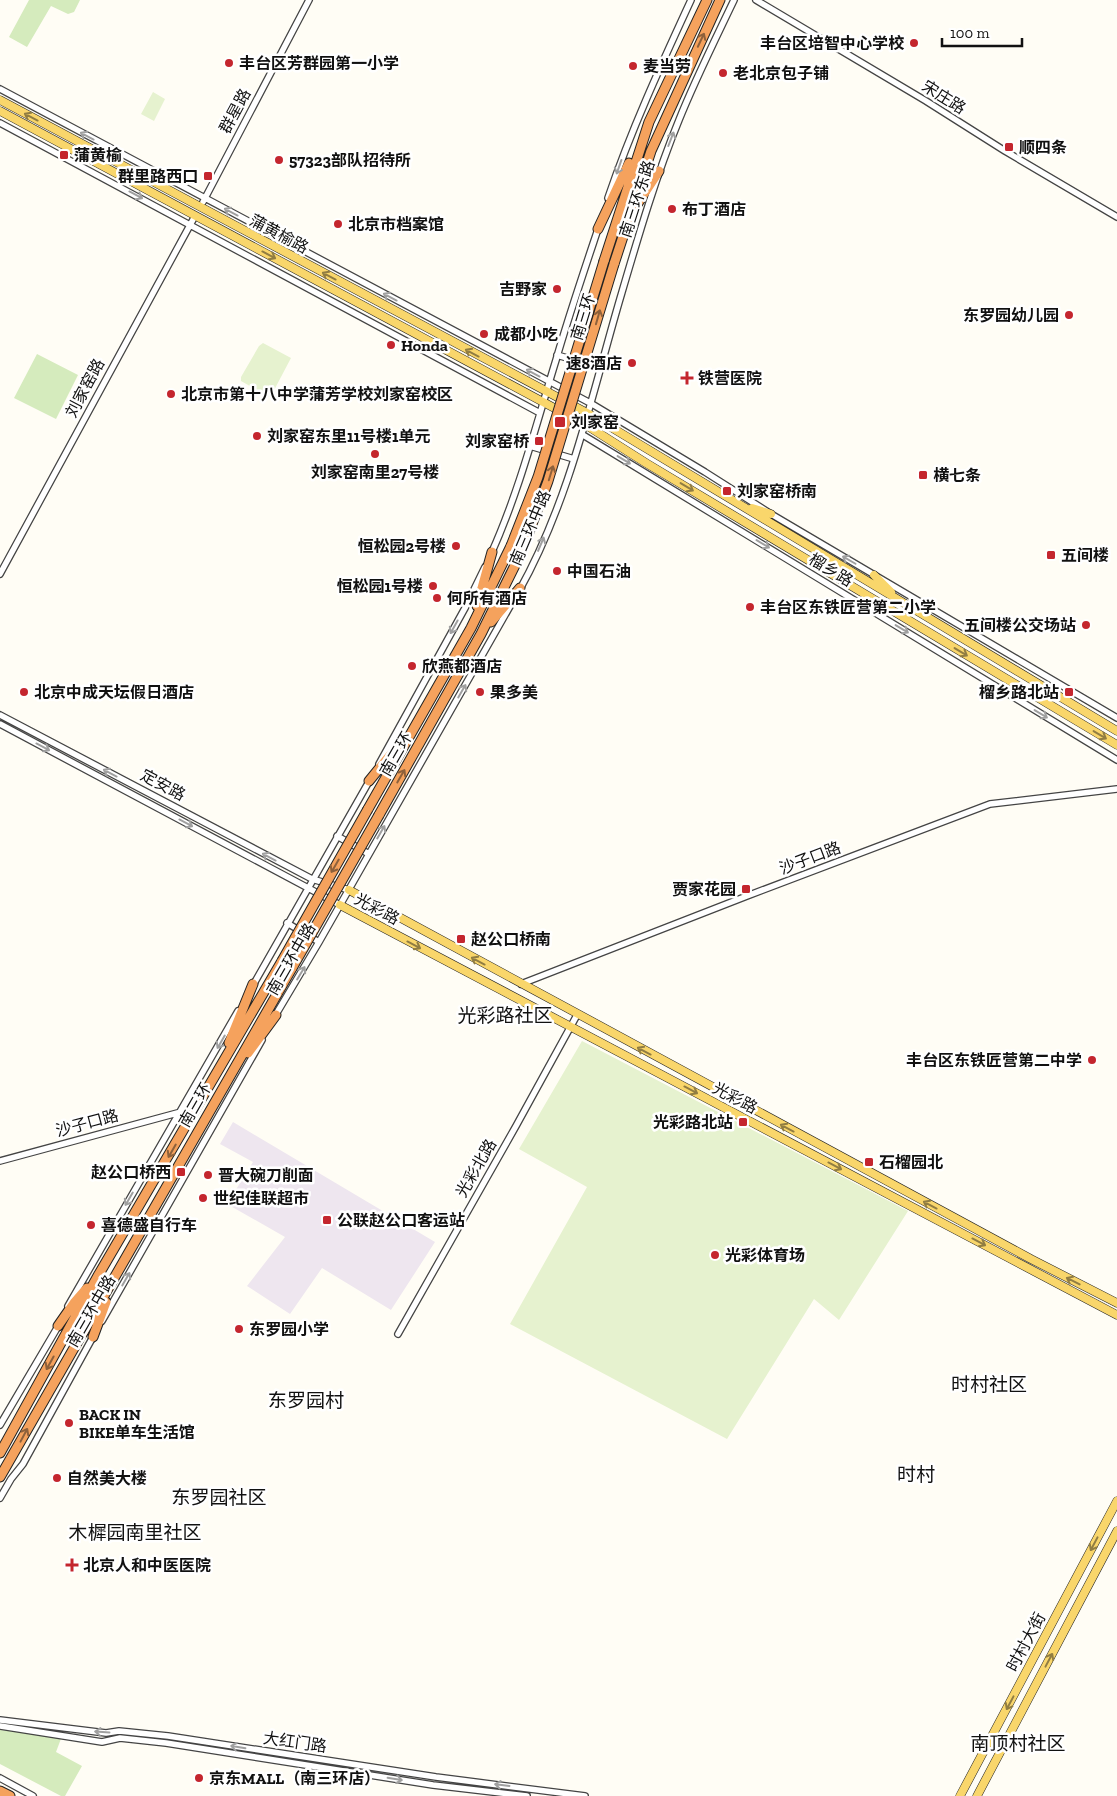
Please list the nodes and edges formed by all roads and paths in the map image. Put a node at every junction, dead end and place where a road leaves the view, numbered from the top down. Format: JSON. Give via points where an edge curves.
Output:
{"nodes":[{"id":1,"x":309,"y":0,"type":"edge"},
{"id":2,"x":691,"y":0,"type":"edge"},
{"id":3,"x":707,"y":0,"type":"edge"},
{"id":4,"x":720,"y":0,"type":"edge"},
{"id":5,"x":734,"y":0,"type":"edge"},
{"id":6,"x":756,"y":0,"type":"edge"},
{"id":7,"x":0,"y":90,"type":"edge"},
{"id":8,"x":0,"y":100,"type":"edge"},
{"id":9,"x":0,"y":112,"type":"edge"},
{"id":10,"x":649,"y":122,"type":"junction"},
{"id":11,"x":0,"y":123,"type":"edge"},
{"id":12,"x":659,"y":171,"type":"junction"},
{"id":13,"x":205,"y":199,"type":"junction"},
{"id":14,"x":200,"y":208,"type":"junction"},
{"id":15,"x":195,"y":216,"type":"junction"},
{"id":16,"x":629,"y":216,"type":"junction"},
{"id":17,"x":1117,"y":217,"type":"edge"},
{"id":18,"x":190,"y":225,"type":"junction"},
{"id":19,"x":598,"y":230,"type":"junction"},
{"id":20,"x":354,"y":302,"type":"junction"},
{"id":21,"x":357,"y":314,"type":"junction"},
{"id":22,"x":557,"y":355,"type":"junction"},
{"id":23,"x":601,"y":368,"type":"junction"},
{"id":24,"x":549,"y":382,"type":"junction"},
{"id":25,"x":546,"y":392,"type":"junction"},
{"id":26,"x":543,"y":402,"type":"junction"},
{"id":27,"x":592,"y":404,"type":"junction"},
{"id":28,"x":540,"y":413,"type":"junction"},
{"id":29,"x":589,"y":414,"type":"junction"},
{"id":30,"x":586,"y":425,"type":"junction"},
{"id":31,"x":583,"y":435,"type":"junction"},
{"id":32,"x":530,"y":446,"type":"junction"},
{"id":33,"x":574,"y":459,"type":"junction"},
{"id":34,"x":736,"y":502,"type":"junction"},
{"id":35,"x":771,"y":514,"type":"junction"},
{"id":36,"x":492,"y":552,"type":"junction"},
{"id":37,"x":0,"y":574,"type":"edge"},
{"id":38,"x":874,"y":575,"type":"junction"},
{"id":39,"x":520,"y":588,"type":"junction"},
{"id":40,"x":899,"y":600,"type":"junction"},
{"id":41,"x":471,"y":628,"type":"junction"},
{"id":42,"x":481,"y":634,"type":"junction"},
{"id":43,"x":0,"y":715,"type":"edge"},
{"id":44,"x":422,"y":716,"type":"junction"},
{"id":45,"x":1117,"y":718,"type":"edge"},
{"id":46,"x":0,"y":724,"type":"edge"},
{"id":47,"x":1117,"y":731,"type":"edge"},
{"id":48,"x":1117,"y":745,"type":"edge"},
{"id":49,"x":1117,"y":760,"type":"edge"},
{"id":50,"x":369,"y":780,"type":"junction"},
{"id":51,"x":1117,"y":789,"type":"edge"},
{"id":52,"x":337,"y":836,"type":"junction"},
{"id":53,"x":369,"y":854,"type":"junction"},
{"id":54,"x":312,"y":879,"type":"junction"},
{"id":55,"x":307,"y":888,"type":"junction"},
{"id":56,"x":349,"y":890,"type":"junction"},
{"id":57,"x":340,"y":905,"type":"junction"},
{"id":58,"x":287,"y":924,"type":"junction"},
{"id":59,"x":319,"y":942,"type":"junction"},
{"id":60,"x":253,"y":984,"type":"junction"},
{"id":61,"x":521,"y":984,"type":"junction"},
{"id":62,"x":276,"y":1015,"type":"junction"},
{"id":63,"x":577,"y":1015,"type":"junction"},
{"id":64,"x":570,"y":1027,"type":"junction"},
{"id":65,"x":214,"y":1078,"type":"junction"},
{"id":66,"x":220,"y":1092,"type":"junction"},
{"id":67,"x":181,"y":1112,"type":"junction"},
{"id":68,"x":0,"y":1162,"type":"edge"},
{"id":69,"x":99,"y":1274,"type":"junction"},
{"id":70,"x":113,"y":1281,"type":"junction"},
{"id":71,"x":1117,"y":1303,"type":"edge"},
{"id":72,"x":1117,"y":1315,"type":"edge"},
{"id":73,"x":58,"y":1326,"type":"junction"},
{"id":74,"x":398,"y":1334,"type":"dead end"},
{"id":75,"x":93,"y":1337,"type":"junction"},
{"id":76,"x":0,"y":1425,"type":"edge"},
{"id":77,"x":0,"y":1453,"type":"edge"},
{"id":78,"x":0,"y":1478,"type":"edge"},
{"id":79,"x":0,"y":1498,"type":"edge"},
{"id":80,"x":1117,"y":1501,"type":"edge"},
{"id":81,"x":1117,"y":1531,"type":"edge"},
{"id":82,"x":0,"y":1720,"type":"edge"},
{"id":83,"x":0,"y":1726,"type":"edge"},
{"id":84,"x":0,"y":1778,"type":"edge"},
{"id":85,"x":571,"y":1795,"type":"edge"},
{"id":86,"x":33,"y":1796,"type":"edge"},
{"id":87,"x":527,"y":1796,"type":"edge"},
{"id":88,"x":580,"y":1796,"type":"edge"},
{"id":89,"x":586,"y":1796,"type":"edge"},
{"id":90,"x":960,"y":1796,"type":"edge"},
{"id":91,"x":977,"y":1796,"type":"edge"}],
"edges":[{"from":1,"to":13,"type":"street","name":"群星路"},
{"from":2,"to":19,"type":"street","name":"南三环东路","one_way":true,"via":[[638,116]]},
{"from":3,"to":10,"type":"highway","name":"南三环"},
{"from":16,"to":4,"type":"highway","name":"南三环","one_way":true,"via":[[651,151]]},
{"from":12,"to":5,"type":"street","name":"南三环东路","one_way":true},
{"from":6,"to":17,"type":"street","name":"宋庄路"},
{"from":13,"to":7,"type":"street","name":"榴乡路","one_way":true},
{"from":14,"to":8,"type":"main road","name":"蒲黄榆路","one_way":true},
{"from":9,"to":15,"type":"main road","name":"蒲黄榆路"},
{"from":10,"to":19,"type":"highway"},
{"from":10,"to":41,"type":"highway","name":"南三环","bridge":true,"via":[[538,477],[511,546]]},
{"from":11,"to":18,"type":"street","one_way":true},
{"from":12,"to":16,"type":"highway"},
{"from":12,"to":23,"type":"street","name":"南三环东路"},
{"from":13,"to":14,"type":"street","name":"群星路"},
{"from":24,"to":13,"type":"street","name":"榴乡路","one_way":true},
{"from":25,"to":14,"type":"main road","name":"蒲黄榆路","one_way":true},
{"from":15,"to":18,"type":"street","name":"刘家窑路"},
{"from":15,"to":20,"type":"main road","name":"蒲黄榆路","one_way":true},
{"from":42,"to":16,"type":"highway","name":"南三环","one_way":true,"bridge":true,"via":[[522,551],[548,481]]},
{"from":18,"to":21,"type":"street"},
{"from":18,"to":37,"type":"street","name":"刘家窑路"},
{"from":19,"to":22,"type":"street","name":"南三环东路"},
{"from":20,"to":21,"type":"street"},
{"from":20,"to":26,"type":"main road","name":"蒲黄榆路"},
{"from":21,"to":28,"type":"street"},
{"from":22,"to":23,"type":"street"},
{"from":22,"to":24,"type":"street","name":"南三环东路"},
{"from":23,"to":27,"type":"street","name":"南三环东路"},
{"from":24,"to":25,"type":"street","name":"南三环东路"},
{"from":24,"to":27,"type":"street","name":"榴乡路"},
{"from":25,"to":26,"type":"street","name":"南三环东路"},
{"from":25,"to":29,"type":"main road","name":"蒲黄榆路"},
{"from":26,"to":28,"type":"street","name":"南三环中路"},
{"from":26,"to":30,"type":"main road","name":"榴乡路"},
{"from":27,"to":29,"type":"street","name":"南三环东路"},
{"from":27,"to":35,"type":"street","name":"榴乡路"},
{"from":28,"to":32,"type":"street","name":"南三环中路"},
{"from":29,"to":30,"type":"street","name":"南三环东路"},
{"from":29,"to":34,"type":"main road","name":"榴乡路"},
{"from":30,"to":31,"type":"street","name":"南三环中路"},
{"from":30,"to":48,"type":"main road","name":"榴乡路","one_way":true},
{"from":31,"to":33,"type":"street","name":"南三环中路"},
{"from":31,"to":49,"type":"street","name":"榴乡路","one_way":true},
{"from":32,"to":33,"type":"street"},
{"from":32,"to":36,"type":"street","name":"南三环中路"},
{"from":39,"to":33,"type":"street","name":"南三环中路","one_way":true,"via":[[552,520]]},
{"from":34,"to":35,"type":"main road"},
{"from":34,"to":40,"type":"main road","name":"榴乡路"},
{"from":38,"to":35,"type":"street","name":"榴乡路","one_way":true},
{"from":36,"to":41,"type":"highway"},
{"from":36,"to":50,"type":"street","name":"南三环中路","one_way":true,"via":[[465,608]]},
{"from":38,"to":40,"type":"main road"},
{"from":38,"to":45,"type":"street","name":"榴乡路"},
{"from":39,"to":42,"type":"highway"},
{"from":53,"to":39,"type":"street","name":"南三环中路","one_way":true},
{"from":40,"to":47,"type":"main road","name":"榴乡路"},
{"from":41,"to":44,"type":"highway","name":"南三环"},
{"from":66,"to":42,"type":"highway","name":"南三环","one_way":true,"bridge":true},
{"from":54,"to":43,"type":"street","name":"定安路","one_way":true},
{"from":44,"to":50,"type":"highway"},
{"from":44,"to":65,"type":"highway","name":"南三环","one_way":true,"bridge":true},
{"from":46,"to":55,"type":"street","name":"定安路","one_way":true},
{"from":50,"to":52,"type":"street","name":"南三环中路"},
{"from":51,"to":61,"type":"street","name":"沙子口路","via":[[990,804]]},
{"from":52,"to":53,"type":"street"},
{"from":52,"to":54,"type":"street","name":"南三环中路"},
{"from":53,"to":56,"type":"street","name":"南三环中路"},
{"from":54,"to":55,"type":"street","name":"南三环中路"},
{"from":54,"to":56,"type":"street","name":"定安路"},
{"from":55,"to":57,"type":"street","name":"定安路"},
{"from":55,"to":58,"type":"street","name":"南三环中路"},
{"from":56,"to":57,"type":"street","name":"南三环中路"},
{"from":61,"to":56,"type":"main road","name":"光彩路","one_way":true},
{"from":57,"to":59,"type":"street","name":"南三环中路"},
{"from":57,"to":64,"type":"main road","name":"光彩路","one_way":true},
{"from":58,"to":59,"type":"street"},
{"from":58,"to":60,"type":"street","name":"南三环中路"},
{"from":62,"to":59,"type":"street","name":"南三环中路","one_way":true},
{"from":60,"to":65,"type":"highway"},
{"from":60,"to":67,"type":"street","name":"南三环中路","one_way":true},
{"from":61,"to":63,"type":"main road","name":"光彩路"},
{"from":62,"to":66,"type":"highway"},
{"from":75,"to":62,"type":"street","name":"南三环中路","one_way":true},
{"from":63,"to":64,"type":"street","name":"光彩北路"},
{"from":71,"to":63,"type":"main road","name":"光彩路","one_way":true},
{"from":64,"to":72,"type":"main road","name":"光彩路","one_way":true},
{"from":64,"to":74,"type":"street","name":"光彩北路"},
{"from":65,"to":69,"type":"highway","name":"南三环","one_way":true},
{"from":66,"to":70,"type":"highway","name":"南三环"},
{"from":67,"to":68,"type":"street","name":"沙子口路"},
{"from":67,"to":73,"type":"street","name":"南三环中路","one_way":true},
{"from":69,"to":73,"type":"highway"},
{"from":69,"to":77,"type":"highway","name":"南三环中路","one_way":true},
{"from":70,"to":75,"type":"highway"},
{"from":78,"to":70,"type":"highway","name":"南三环","one_way":true},
{"from":73,"to":76,"type":"street","name":"南三环中路"},
{"from":75,"to":79,"type":"street","name":"南三环中路","via":[[23,1464]]},
{"from":80,"to":90,"type":"main road","name":"时村大街","one_way":true},
{"from":91,"to":81,"type":"main road","name":"时村大街","one_way":true},
{"from":85,"to":82,"type":"street","name":"大红门路","one_way":true,"via":[[168,1736],[119,1731],[106,1733]]},
{"from":83,"to":87,"type":"street","name":"大红门路","one_way":true,"via":[[102,1742],[120,1738],[166,1743],[433,1785]]},
{"from":84,"to":86,"type":"street"},
{"from":85,"to":88,"type":"street","name":"大红门路"},
{"from":88,"to":89,"type":"street","name":"大红门路"}]}
